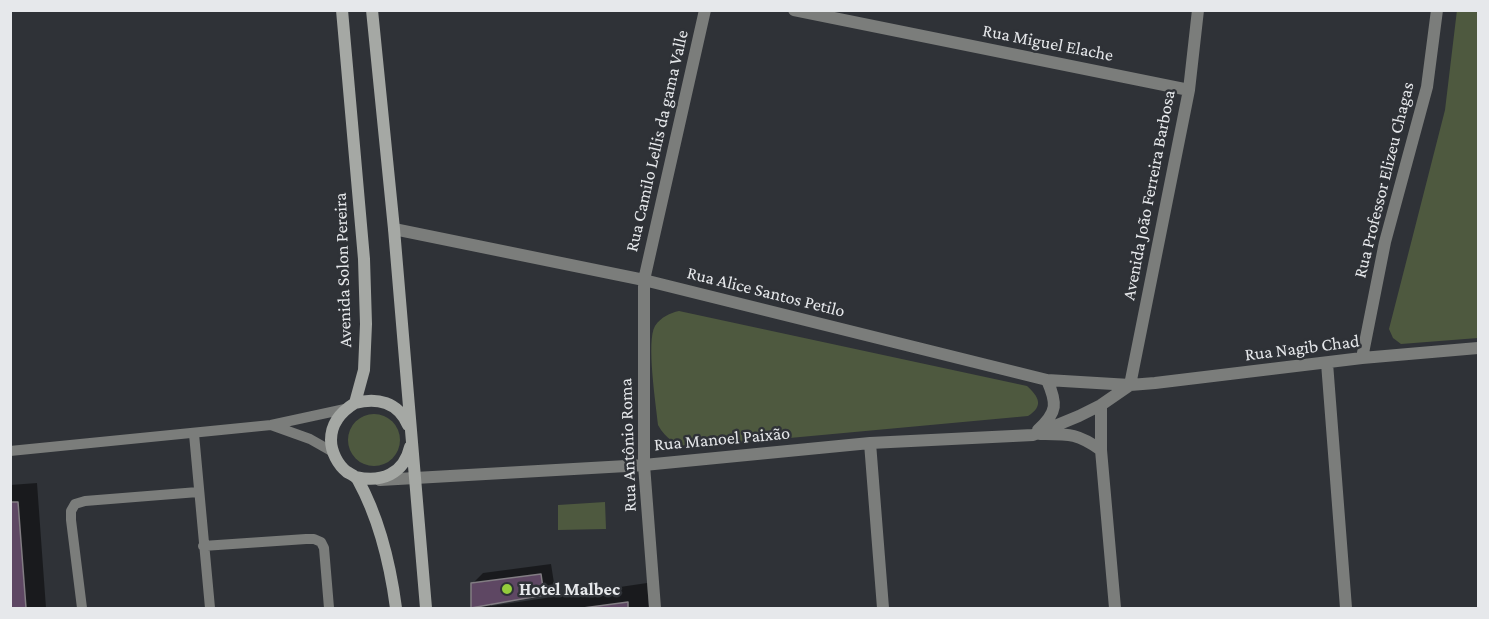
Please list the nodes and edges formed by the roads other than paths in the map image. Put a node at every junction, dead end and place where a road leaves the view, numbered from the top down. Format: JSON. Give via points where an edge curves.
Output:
{"nodes":[{"id":1,"x":342,"y":10,"type":"edge"},
{"id":2,"x":372,"y":10,"type":"edge"},
{"id":3,"x":705,"y":10,"type":"edge"},
{"id":4,"x":794,"y":10,"type":"edge"},
{"id":5,"x":1198,"y":10,"type":"edge"},
{"id":6,"x":1437,"y":10,"type":"edge"},
{"id":7,"x":1189,"y":90,"type":"junction"},
{"id":8,"x":394,"y":229,"type":"junction"},
{"id":9,"x":644,"y":280,"type":"junction"},
{"id":10,"x":1479,"y":348,"type":"edge"},
{"id":11,"x":1362,"y":358,"type":"junction"},
{"id":12,"x":1327,"y":363,"type":"junction"},
{"id":13,"x":1047,"y":380,"type":"junction"},
{"id":14,"x":1130,"y":385,"type":"junction"},
{"id":15,"x":1101,"y":405,"type":"junction"},
{"id":16,"x":350,"y":406,"type":"junction"},
{"id":17,"x":271,"y":425,"type":"junction"},
{"id":18,"x":411,"y":432,"type":"junction"},
{"id":19,"x":194,"y":434,"type":"junction"},
{"id":20,"x":1033,"y":435,"type":"junction"},
{"id":21,"x":870,"y":443,"type":"junction"},
{"id":22,"x":1101,"y":450,"type":"junction"},
{"id":23,"x":10,"y":452,"type":"edge"},
{"id":24,"x":333,"y":452,"type":"junction"},
{"id":25,"x":644,"y":465,"type":"junction"},
{"id":26,"x":356,"y":477,"type":"junction"},
{"id":27,"x":415,"y":477,"type":"junction"},
{"id":28,"x":378,"y":480,"type":"junction"},
{"id":29,"x":198,"y":492,"type":"junction"},
{"id":30,"x":203,"y":546,"type":"junction"},
{"id":31,"x":82,"y":609,"type":"edge"},
{"id":32,"x":210,"y":609,"type":"edge"},
{"id":33,"x":329,"y":609,"type":"edge"},
{"id":34,"x":396,"y":609,"type":"edge"},
{"id":35,"x":426,"y":609,"type":"edge"},
{"id":36,"x":655,"y":609,"type":"edge"},
{"id":37,"x":883,"y":609,"type":"edge"},
{"id":38,"x":1115,"y":609,"type":"edge"},
{"id":39,"x":1346,"y":609,"type":"edge"}],
"edges":[{"from":1,"to":16,"type":"main road","name":"Avenida Solon Pereira","via":[[366,324],[364,370]]},
{"from":2,"to":8,"type":"main road"},
{"from":3,"to":9,"type":"street","name":"Rua Camilo Lellis da gama Valle"},
{"from":4,"to":7,"type":"street","name":"Rua Miguel Elache"},
{"from":5,"to":7,"type":"street","name":"Avenida João Ferreira Barbosa"},
{"from":6,"to":11,"type":"street","name":"Rua Professor Elizeu Chagas","via":[[1427,87],[1385,242]]},
{"from":7,"to":14,"type":"street","name":"Avenida João Ferreira Barbosa"},
{"from":8,"to":9,"type":"street","name":"Rua Alice Santos Petilo"},
{"from":8,"to":18,"type":"main road"},
{"from":9,"to":13,"type":"street","name":"Rua Alice Santos Petilo"},
{"from":9,"to":25,"type":"street","name":"Rua Antônio Roma"},
{"from":10,"to":11,"type":"street","name":"Rua Nagib Chad"},
{"from":11,"to":12,"type":"street","name":"Rua Nagib Chad"},
{"from":12,"to":14,"type":"street","name":"Rua Nagib Chad"},
{"from":12,"to":39,"type":"street"},
{"from":13,"to":14,"type":"street","name":"Rua Alice Santos Petilo"},
{"from":13,"to":20,"type":"street","via":[[1054,410]]},
{"from":14,"to":15,"type":"street","name":"Rua Manoel Paixão"},
{"from":15,"to":20,"type":"street","name":"Rua Manoel Paixão"},
{"from":15,"to":22,"type":"street"},
{"from":16,"to":17,"type":"lane"},
{"from":16,"to":18,"type":"main road","via":[[378,400],[393,406],[401,412]]},
{"from":16,"to":24,"type":"main road","name":"Avenida Solon Pereira","via":[[337,418],[331,441]]},
{"from":17,"to":19,"type":"lane"},
{"from":17,"to":24,"type":"lane"},
{"from":18,"to":27,"type":"main road"},
{"from":18,"to":28,"type":"main road","via":[[405,461],[398,470]]},
{"from":19,"to":23,"type":"lane"},
{"from":19,"to":29,"type":"lane"},
{"from":20,"to":21,"type":"street","name":"Rua Manoel Paixão"},
{"from":20,"to":22,"type":"street","name":"Rua Manoel Paixão","via":[[1083,437]]},
{"from":21,"to":25,"type":"street","name":"Rua Manoel Paixão"},
{"from":21,"to":37,"type":"street"},
{"from":22,"to":38,"type":"street"},
{"from":24,"to":26,"type":"main road","via":[[347,472]]},
{"from":25,"to":27,"type":"street","name":"Rua Manoel Paixão"},
{"from":25,"to":36,"type":"street","name":"Rua Antônio Roma"},
{"from":26,"to":28,"type":"main road"},
{"from":26,"to":34,"type":"main road","via":[[376,519],[390,568]]},
{"from":27,"to":28,"type":"street","name":"Rua Manoel Paixão"},
{"from":27,"to":35,"type":"main road"},
{"from":29,"to":30,"type":"lane"},
{"from":29,"to":31,"type":"lane","via":[[75,504],[70,510]]},
{"from":30,"to":32,"type":"lane"},
{"from":30,"to":33,"type":"lane","via":[[306,539],[321,542]]}]}
